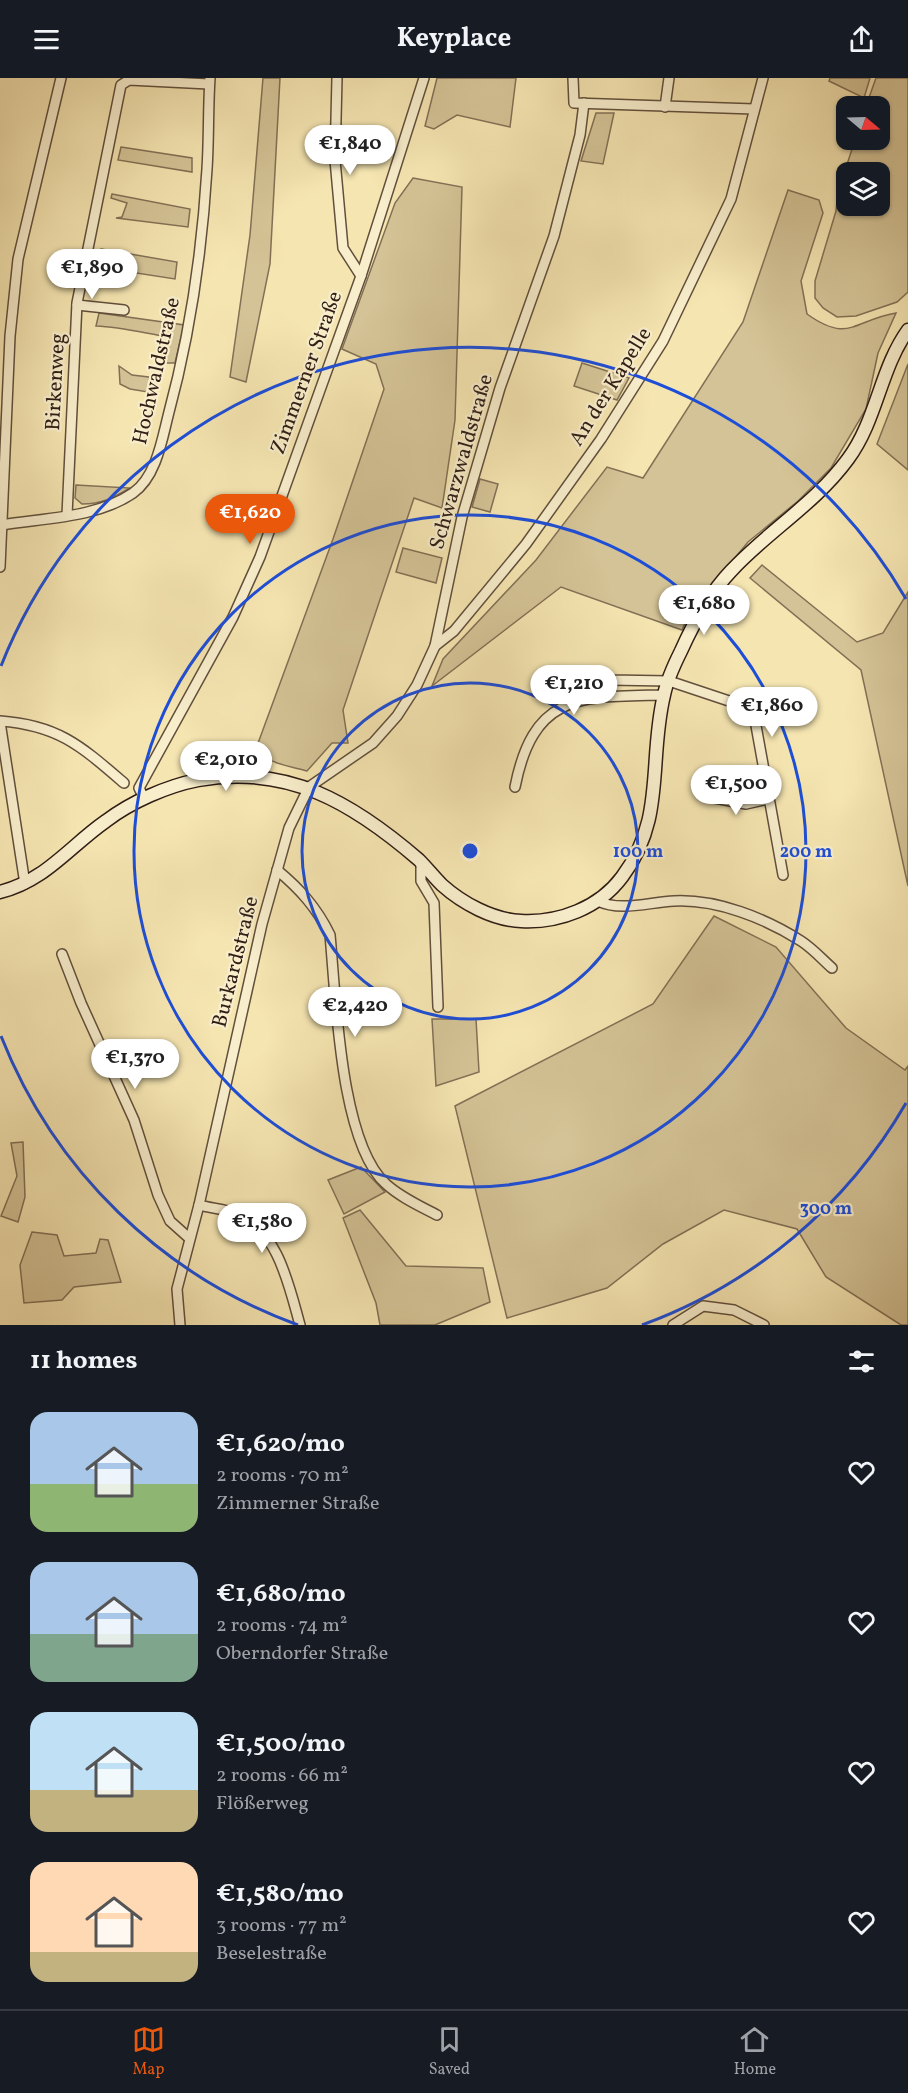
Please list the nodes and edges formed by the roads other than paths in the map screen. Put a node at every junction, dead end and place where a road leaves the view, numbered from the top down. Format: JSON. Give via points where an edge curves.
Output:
{"nodes":[{"id":1,"x":61,"y":78,"type":"edge"},
{"id":2,"x":337,"y":78,"type":"edge"},
{"id":3,"x":424,"y":78,"type":"edge"},
{"id":4,"x":573,"y":78,"type":"edge"},
{"id":5,"x":669,"y":78,"type":"edge"},
{"id":6,"x":764,"y":78,"type":"edge"},
{"id":7,"x":210,"y":81,"type":"edge"},
{"id":8,"x":579,"y":103,"type":"junction"},
{"id":9,"x":665,"y":107,"type":"junction"},
{"id":10,"x":754,"y":109,"type":"junction"},
{"id":11,"x":361,"y":276,"type":"junction"},
{"id":12,"x":77,"y":305,"type":"junction"},
{"id":13,"x":124,"y":310,"type":"dead end"},
{"id":14,"x":908,"y":330,"type":"edge"},
{"id":15,"x":67,"y":515,"type":"junction"},
{"id":16,"x":2,"y":525,"type":"junction"},
{"id":17,"x":0,"y":567,"type":"edge"},
{"id":18,"x":435,"y":646,"type":"junction"},
{"id":19,"x":585,"y":676,"type":"dead end"},
{"id":20,"x":669,"y":681,"type":"junction"},
{"id":21,"x":664,"y":695,"type":"junction"},
{"id":22,"x":0,"y":722,"type":"edge"},
{"id":23,"x":124,"y":783,"type":"dead end"},
{"id":24,"x":309,"y":787,"type":"junction"},
{"id":25,"x":515,"y":787,"type":"dead end"},
{"id":26,"x":704,"y":796,"type":"dead end"},
{"id":27,"x":144,"y":798,"type":"junction"},
{"id":28,"x":768,"y":799,"type":"junction"},
{"id":29,"x":421,"y":862,"type":"junction"},
{"id":30,"x":277,"y":870,"type":"junction"},
{"id":31,"x":783,"y":875,"type":"dead end"},
{"id":32,"x":25,"y":884,"type":"junction"},
{"id":33,"x":0,"y":892,"type":"edge"},
{"id":34,"x":598,"y":901,"type":"junction"},
{"id":35,"x":62,"y":954,"type":"dead end"},
{"id":36,"x":832,"y":968,"type":"dead end"},
{"id":37,"x":438,"y":1007,"type":"dead end"},
{"id":38,"x":199,"y":1205,"type":"junction"},
{"id":39,"x":437,"y":1215,"type":"dead end"},
{"id":40,"x":189,"y":1238,"type":"junction"},
{"id":41,"x":180,"y":1325,"type":"edge"},
{"id":42,"x":300,"y":1325,"type":"edge"},
{"id":43,"x":673,"y":1325,"type":"edge"},
{"id":44,"x":764,"y":1325,"type":"edge"}],
"edges":[{"from":1,"to":16,"type":"street","via":[[18,259],[10,336]]},
{"from":2,"to":11,"type":"street","via":[[335,160],[343,248]]},
{"from":3,"to":11,"type":"street","name":"Zimmerner Straße"},
{"from":4,"to":8,"type":"street","name":"Schwarzwaldstraße"},
{"from":5,"to":9,"type":"street"},
{"from":6,"to":10,"type":"street","name":"An der Kapelle"},
{"from":7,"to":12,"type":"street","name":"Birkenweg","via":[[129,80],[122,85]]},
{"from":7,"to":15,"type":"street","name":"Hochwaldstraße","via":[[207,168],[192,310],[160,448],[149,474],[135,492],[108,507]]},
{"from":8,"to":9,"type":"street"},
{"from":8,"to":18,"type":"street","name":"Schwarzwaldstraße","via":[[580,135],[554,236],[500,388],[462,517]]},
{"from":9,"to":10,"type":"street"},
{"from":10,"to":18,"type":"street","name":"An der Kapelle","via":[[731,199],[663,341],[601,439],[526,544],[454,631]]},
{"from":11,"to":27,"type":"street","name":"Zimmerner Straße","via":[[260,557],[233,616],[139,788]]},
{"from":12,"to":13,"type":"street"},
{"from":12,"to":15,"type":"street","name":"Birkenweg"},
{"from":14,"to":20,"type":"street","via":[[891,362],[875,410],[850,456],[807,505],[729,572],[693,625]]},
{"from":15,"to":16,"type":"street","name":"Hochwaldstraße"},
{"from":16,"to":17,"type":"street"},
{"from":18,"to":24,"type":"street","name":"Schwarzwaldstraße","via":[[417,685],[373,743]]},
{"from":19,"to":20,"type":"street"},
{"from":20,"to":21,"type":"street"},
{"from":20,"to":28,"type":"street","via":[[753,709]]},
{"from":21,"to":25,"type":"street","via":[[601,696],[560,707],[543,720],[531,741],[519,765]]},
{"from":21,"to":34,"type":"street","via":[[646,838],[621,880]]},
{"from":22,"to":23,"type":"street","via":[[29,723],[69,739]]},
{"from":22,"to":32,"type":"street"},
{"from":24,"to":27,"type":"street","via":[[270,778],[234,777],[196,781]]},
{"from":24,"to":29,"type":"street","via":[[388,835]]},
{"from":24,"to":30,"type":"street","name":"Burkardstraße","via":[[289,828]]},
{"from":26,"to":28,"type":"street","via":[[746,804]]},
{"from":27,"to":32,"type":"street","via":[[105,821],[49,869]]},
{"from":28,"to":31,"type":"street"},
{"from":29,"to":34,"type":"street","via":[[466,903],[513,920],[544,921],[575,913]]},
{"from":29,"to":37,"type":"street","via":[[421,881],[434,903]]},
{"from":30,"to":38,"type":"street","name":"Burkardstraße"},
{"from":30,"to":39,"type":"street","via":[[299,888],[330,935],[348,1100],[369,1162],[385,1184]]},
{"from":32,"to":33,"type":"street"},
{"from":34,"to":36,"type":"street","via":[[608,906],[677,901],[718,905],[777,927]]},
{"from":35,"to":40,"type":"street","via":[[134,1120],[158,1196],[170,1221]]},
{"from":38,"to":40,"type":"street","name":"Burkardstraße"},
{"from":38,"to":42,"type":"street","via":[[235,1213],[257,1225],[272,1244]]},
{"from":40,"to":41,"type":"street","name":"Burkardstraße","via":[[177,1289]]},
{"from":43,"to":44,"type":"street","via":[[703,1306],[734,1310]]}]}
